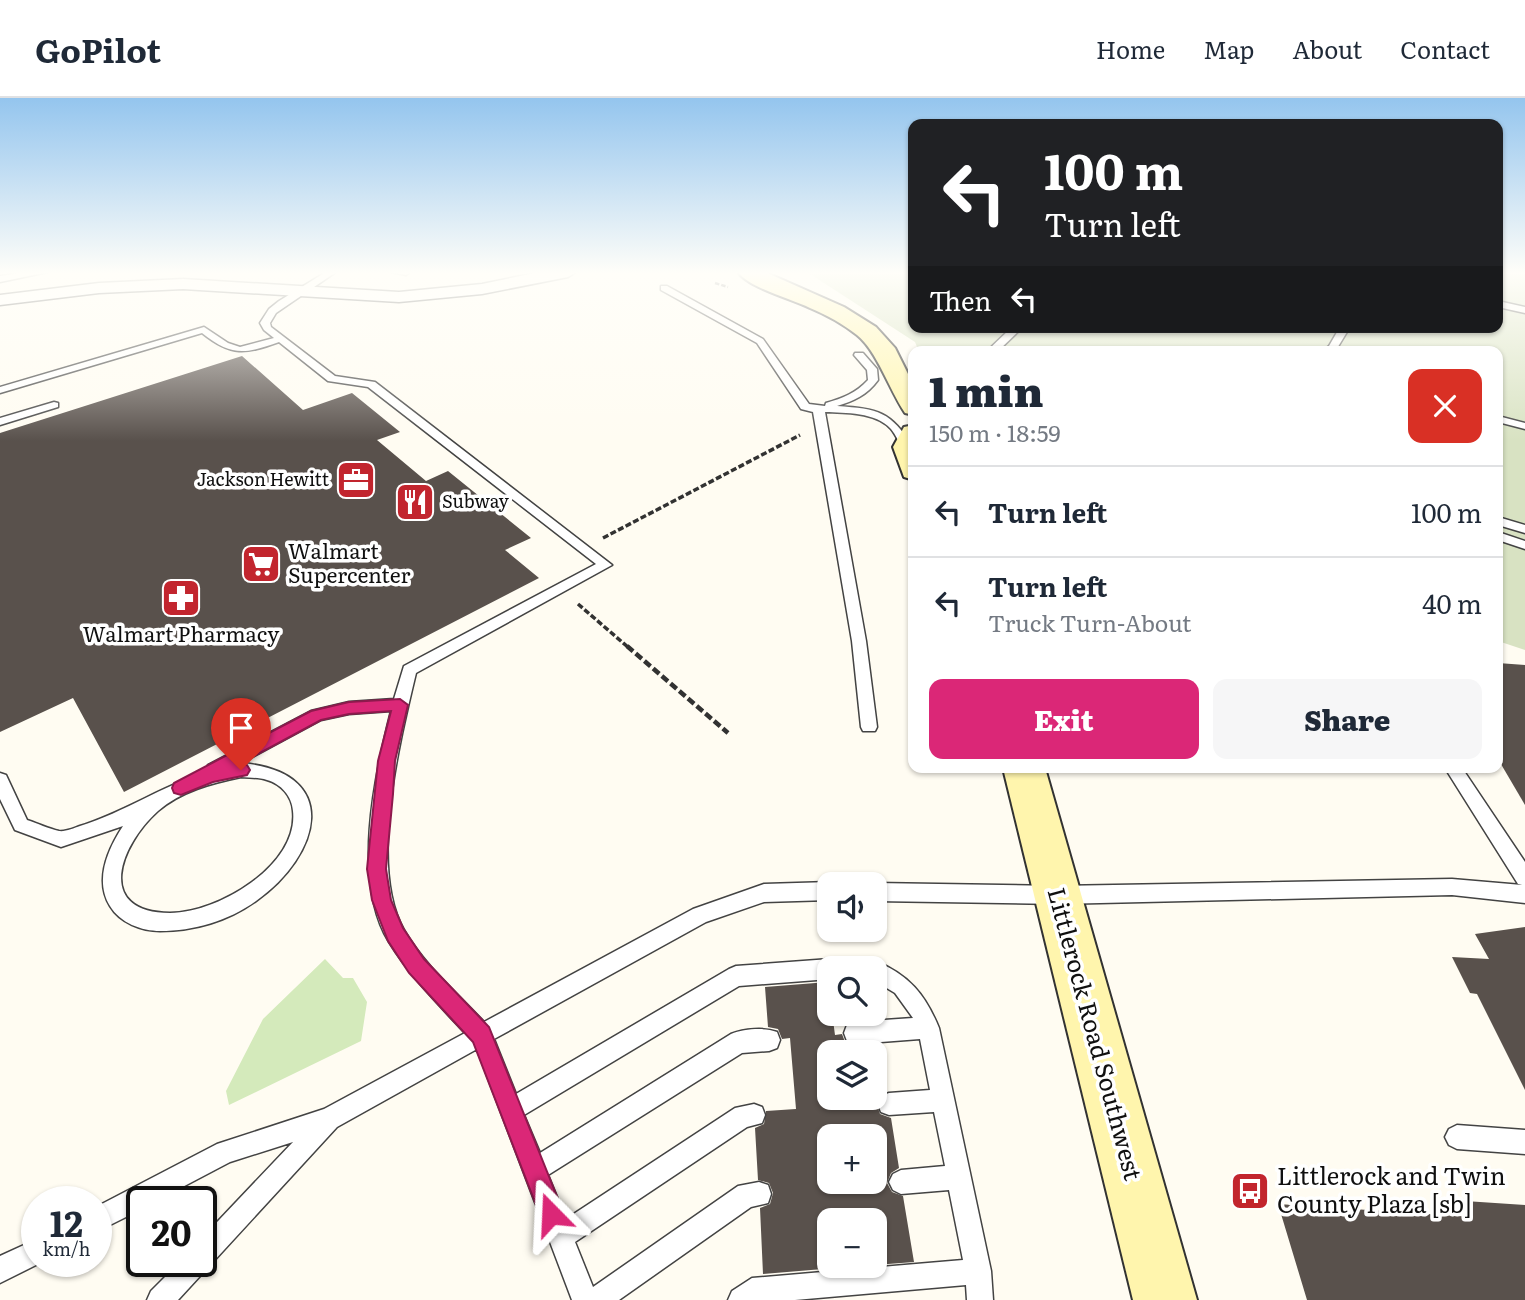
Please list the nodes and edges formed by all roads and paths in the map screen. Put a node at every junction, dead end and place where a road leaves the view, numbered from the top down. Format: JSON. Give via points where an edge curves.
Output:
{"nodes":[{"id":1,"x":267,"y":328,"type":"edge"},
{"id":2,"x":737,"y":328,"type":"edge"},
{"id":3,"x":819,"y":328,"type":"edge"},
{"id":4,"x":859,"y":328,"type":"edge"},
{"id":5,"x":1012,"y":333,"type":"edge"},
{"id":6,"x":280,"y":340,"type":"junction"},
{"id":7,"x":997,"y":346,"type":"edge"},
{"id":8,"x":859,"y":355,"type":"junction"},
{"id":9,"x":890,"y":367,"type":"junction"},
{"id":10,"x":0,"y":390,"type":"edge"},
{"id":11,"x":908,"y":397,"type":"edge"},
{"id":12,"x":54,"y":405,"type":"dead end"},
{"id":13,"x":820,"y":414,"type":"junction"},
{"id":14,"x":1503,"y":420,"type":"edge"},
{"id":15,"x":0,"y":422,"type":"edge"},
{"id":16,"x":1525,"y":426,"type":"edge"},
{"id":17,"x":908,"y":446,"type":"edge"},
{"id":18,"x":1503,"y":522,"type":"edge"},
{"id":19,"x":1525,"y":529,"type":"edge"},
{"id":20,"x":1503,"y":538,"type":"edge"},
{"id":21,"x":1525,"y":545,"type":"edge"},
{"id":22,"x":584,"y":548,"type":"junction"},
{"id":23,"x":562,"y":588,"type":"junction"},
{"id":24,"x":400,"y":705,"type":"junction"},
{"id":25,"x":869,"y":727,"type":"dead end"},
{"id":26,"x":728,"y":733,"type":"dead end"},
{"id":27,"x":1025,"y":773,"type":"edge"},
{"id":28,"x":1456,"y":773,"type":"edge"},
{"id":29,"x":0,"y":780,"type":"edge"},
{"id":30,"x":181,"y":788,"type":"junction"},
{"id":31,"x":1525,"y":878,"type":"edge"},
{"id":32,"x":817,"y":891,"type":"edge"},
{"id":33,"x":887,"y":892,"type":"edge"},
{"id":34,"x":1525,"y":894,"type":"edge"},
{"id":35,"x":1057,"y":895,"type":"junction"},
{"id":36,"x":817,"y":971,"type":"edge"},
{"id":37,"x":887,"y":976,"type":"edge"},
{"id":38,"x":928,"y":1028,"type":"junction"},
{"id":39,"x":855,"y":1033,"type":"dead end"},
{"id":40,"x":482,"y":1035,"type":"junction"},
{"id":41,"x":769,"y":1040,"type":"dead end"},
{"id":42,"x":943,"y":1100,"type":"junction"},
{"id":43,"x":889,"y":1104,"type":"dead end"},
{"id":44,"x":510,"y":1110,"type":"junction"},
{"id":45,"x":754,"y":1115,"type":"dead end"},
{"id":46,"x":329,"y":1119,"type":"junction"},
{"id":47,"x":1457,"y":1137,"type":"dead end"},
{"id":48,"x":1525,"y":1142,"type":"edge"},
{"id":49,"x":534,"y":1170,"type":"junction"},
{"id":50,"x":959,"y":1177,"type":"junction"},
{"id":51,"x":901,"y":1182,"type":"dead end"},
{"id":52,"x":759,"y":1194,"type":"dead end"},
{"id":53,"x":112,"y":1212,"type":"edge"},
{"id":54,"x":560,"y":1237,"type":"junction"},
{"id":55,"x":217,"y":1241,"type":"edge"},
{"id":56,"x":21,"y":1259,"type":"edge"},
{"id":57,"x":0,"y":1270,"type":"edge"},
{"id":58,"x":978,"y":1271,"type":"junction"},
{"id":59,"x":182,"y":1277,"type":"edge"},
{"id":60,"x":160,"y":1300,"type":"edge"},
{"id":61,"x":585,"y":1300,"type":"edge"},
{"id":62,"x":597,"y":1300,"type":"edge"},
{"id":63,"x":741,"y":1300,"type":"edge"},
{"id":64,"x":980,"y":1300,"type":"edge"},
{"id":65,"x":1165,"y":1300,"type":"edge"}],
"edges":[{"from":1,"to":6,"type":"lane"},
{"from":2,"to":13,"type":"lane","via":[[760,341],[805,407]]},
{"from":3,"to":8,"type":"main road"},
{"from":4,"to":9,"type":"main road","via":[[883,348]]},
{"from":5,"to":7,"type":"lane"},
{"from":6,"to":10,"type":"lane","via":[[239,351],[223,346],[204,330]]},
{"from":6,"to":22,"type":"lane","via":[[332,379],[371,384]]},
{"from":8,"to":9,"type":"main road"},
{"from":8,"to":13,"type":"lane","via":[[872,369],[873,380],[865,391]]},
{"from":9,"to":11,"type":"main road"},
{"from":12,"to":15,"type":"lane"},
{"from":13,"to":17,"type":"lane","via":[[842,410],[880,418],[894,426]]},
{"from":13,"to":22,"type":"path","via":[[800,423],[804,433]]},
{"from":13,"to":25,"type":"lane"},
{"from":14,"to":16,"type":"lane"},
{"from":18,"to":19,"type":"lane"},
{"from":20,"to":21,"type":"lane"},
{"from":22,"to":23,"type":"lane","via":[[605,565]]},
{"from":23,"to":24,"type":"lane","via":[[409,670]]},
{"from":23,"to":26,"type":"path"},
{"from":24,"to":30,"type":"lane","via":[[317,715]]},
{"from":24,"to":40,"type":"lane","via":[[387,761],[377,869],[382,900],[395,934],[416,966]]},
{"from":27,"to":35,"type":"main road","name":"Littlerock Road Southwest"},
{"from":28,"to":31,"type":"lane"},
{"from":29,"to":30,"type":"lane","via":[[21,825],[61,839],[111,824]]},
{"from":30,"to":30,"type":"lane","via":[[132,826],[117,850],[110,874],[114,895],[127,912],[150,921],[180,922],[215,913],[248,896],[276,873],[295,846],[303,822],[301,799],[289,783],[268,773],[241,770],[211,775]]},
{"from":32,"to":40,"type":"lane","via":[[764,893],[700,915]]},
{"from":33,"to":35,"type":"lane"},
{"from":34,"to":35,"type":"lane","via":[[1439,887]]},
{"from":35,"to":65,"type":"main road","name":"Littlerock Road Southwest"},
{"from":36,"to":44,"type":"lane","via":[[736,976]]},
{"from":37,"to":38,"type":"lane","via":[[908,989]]},
{"from":38,"to":39,"type":"lane"},
{"from":38,"to":42,"type":"lane"},
{"from":40,"to":44,"type":"lane"},
{"from":40,"to":46,"type":"lane"},
{"from":41,"to":49,"type":"lane","via":[[739,1042]]},
{"from":42,"to":43,"type":"lane"},
{"from":42,"to":50,"type":"lane"},
{"from":44,"to":49,"type":"lane"},
{"from":45,"to":54,"type":"lane","via":[[743,1116]]},
{"from":46,"to":53,"type":"lane","via":[[225,1152]]},
{"from":46,"to":55,"type":"lane"},
{"from":47,"to":48,"type":"lane"},
{"from":49,"to":54,"type":"lane"},
{"from":50,"to":51,"type":"lane"},
{"from":50,"to":58,"type":"lane"},
{"from":52,"to":62,"type":"lane","via":[[747,1195]]},
{"from":54,"to":61,"type":"lane"},
{"from":56,"to":57,"type":"lane"},
{"from":58,"to":63,"type":"lane","via":[[752,1292]]},
{"from":58,"to":64,"type":"lane"},
{"from":59,"to":60,"type":"lane"}]}
